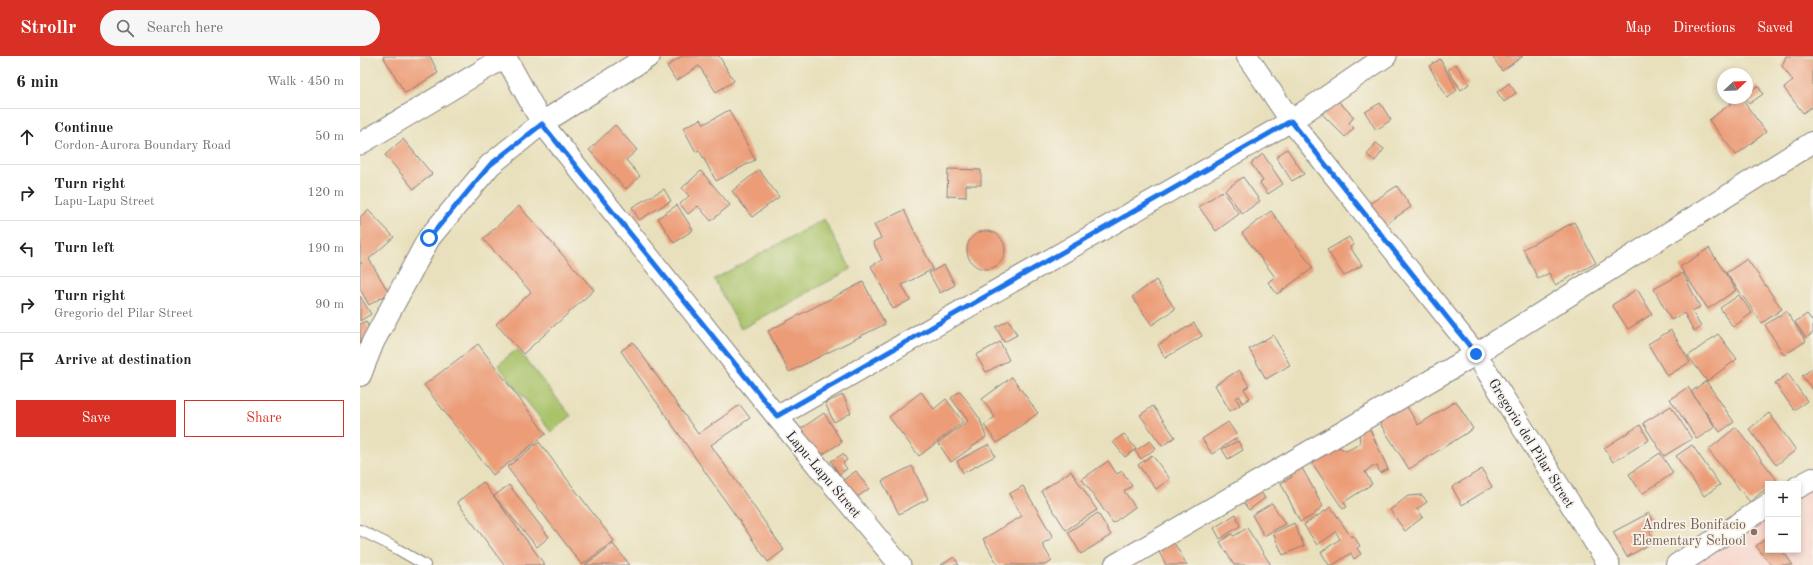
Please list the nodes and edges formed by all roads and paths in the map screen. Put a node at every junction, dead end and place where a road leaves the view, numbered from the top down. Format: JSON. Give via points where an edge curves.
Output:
{"nodes":[{"id":1,"x":505,"y":56,"type":"edge"},
{"id":2,"x":649,"y":56,"type":"edge"},
{"id":3,"x":1247,"y":56,"type":"edge"},
{"id":4,"x":1386,"y":56,"type":"edge"},
{"id":5,"x":1291,"y":121,"type":"junction"},
{"id":6,"x":542,"y":124,"type":"junction"},
{"id":7,"x":1813,"y":142,"type":"edge"},
{"id":8,"x":360,"y":144,"type":"edge"},
{"id":9,"x":1476,"y":354,"type":"junction"},
{"id":10,"x":360,"y":375,"type":"edge"},
{"id":11,"x":777,"y":416,"type":"junction"},
{"id":12,"x":1813,"y":479,"type":"edge"},
{"id":13,"x":1801,"y":485,"type":"edge"},
{"id":14,"x":1765,"y":507,"type":"edge"},
{"id":15,"x":360,"y":530,"type":"edge"},
{"id":16,"x":424,"y":565,"type":"edge"},
{"id":17,"x":900,"y":565,"type":"edge"},
{"id":18,"x":1115,"y":565,"type":"edge"},
{"id":19,"x":1609,"y":565,"type":"edge"},
{"id":20,"x":1678,"y":565,"type":"edge"}],
"edges":[{"from":1,"to":6,"type":"street","name":"Lapu-Lapu Street"},
{"from":1,"to":8,"type":"street"},
{"from":2,"to":6,"type":"main road"},
{"from":3,"to":5,"type":"street","name":"Gregorio del Pilar Street"},
{"from":4,"to":5,"type":"street"},
{"from":5,"to":9,"type":"street","name":"Gregorio del Pilar Street"},
{"from":5,"to":11,"type":"street"},
{"from":6,"to":10,"type":"main road","via":[[490,165],[429,238],[373,342]]},
{"from":6,"to":11,"type":"street","name":"Lapu-Lapu Street"},
{"from":7,"to":9,"type":"street"},
{"from":9,"to":18,"type":"street"},
{"from":9,"to":19,"type":"street","name":"Gregorio del Pilar Street"},
{"from":11,"to":17,"type":"street","name":"Lapu-Lapu Street"},
{"from":12,"to":13,"type":"main road"},
{"from":14,"to":20,"type":"main road"},
{"from":15,"to":16,"type":"lane"}]}
